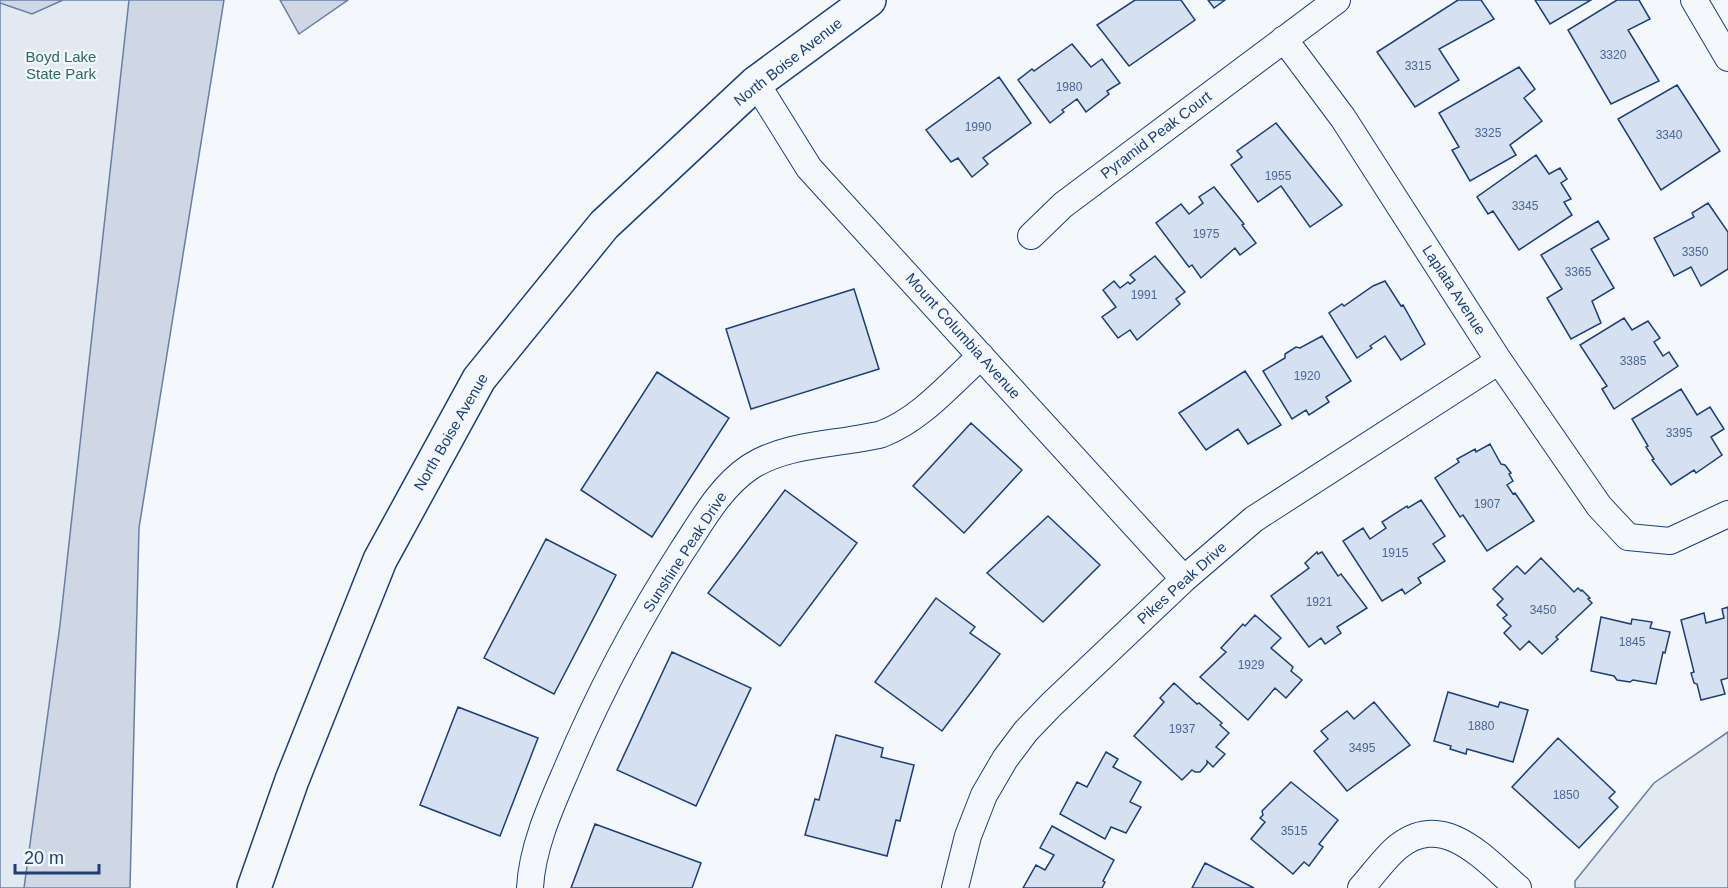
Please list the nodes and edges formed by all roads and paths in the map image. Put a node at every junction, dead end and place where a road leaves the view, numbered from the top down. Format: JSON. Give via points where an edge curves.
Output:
{"nodes":[{"id":1,"x":869,"y":0,"type":"edge"},
{"id":2,"x":1337,"y":0,"type":"edge"},
{"id":3,"x":1694,"y":0,"type":"edge"},
{"id":4,"x":1284,"y":39,"type":"junction"},
{"id":5,"x":1728,"y":58,"type":"edge"},
{"id":6,"x":756,"y":83,"type":"junction"},
{"id":7,"x":1031,"y":236,"type":"dead end"},
{"id":8,"x":981,"y":356,"type":"junction"},
{"id":9,"x":1499,"y":360,"type":"junction"},
{"id":10,"x":1728,"y":514,"type":"edge"},
{"id":11,"x":1184,"y":579,"type":"junction"},
{"id":12,"x":254,"y":888,"type":"edge"},
{"id":13,"x":530,"y":888,"type":"edge"},
{"id":14,"x":955,"y":888,"type":"edge"},
{"id":15,"x":1361,"y":888,"type":"edge"},
{"id":16,"x":1518,"y":888,"type":"edge"}],
"edges":[{"from":1,"to":6,"type":"street","name":"North Boise Avenue"},
{"from":2,"to":4,"type":"street","name":"Pyramid Peak Court"},
{"from":3,"to":5,"type":"street"},
{"from":4,"to":7,"type":"street","name":"Pyramid Peak Court","via":[[1063,205]]},
{"from":4,"to":9,"type":"street","name":"Laplata Avenue","via":[[1343,118]]},
{"from":6,"to":8,"type":"street","name":"Mount Columbia Avenue","via":[[809,168]]},
{"from":6,"to":12,"type":"street","name":"North Boise Avenue","via":[[604,225],[479,379],[380,560],[292,780]]},
{"from":8,"to":11,"type":"street","name":"Mount Columbia Avenue"},
{"from":8,"to":13,"type":"street","name":"Sunshine Peak Drive","via":[[918,414],[897,427],[879,435],[776,455],[732,481],[663,581],[590,716],[552,803]]},
{"from":9,"to":10,"type":"street","name":"Laplata Avenue","via":[[1599,506],[1628,537],[1670,541]]},
{"from":9,"to":11,"type":"street","name":"Pikes Peak Drive","via":[[1254,519]]},
{"from":11,"to":14,"type":"street","name":"Pikes Peak Drive","via":[[1051,705],[1005,759],[984,795],[968,836]]},
{"from":15,"to":16,"type":"street","via":[[1397,847],[1431,834],[1465,843]]}]}
